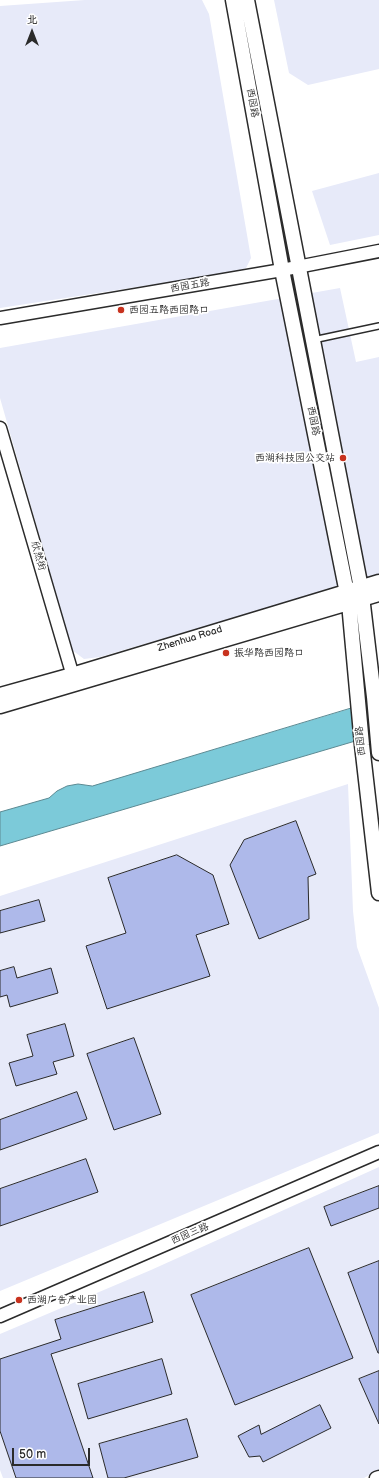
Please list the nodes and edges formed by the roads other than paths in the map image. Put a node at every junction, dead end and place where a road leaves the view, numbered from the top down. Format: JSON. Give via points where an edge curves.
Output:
{"nodes":[{"id":1,"x":233,"y":0,"type":"edge"},
{"id":2,"x":247,"y":0,"type":"edge"},
{"id":3,"x":379,"y":251,"type":"edge"},
{"id":4,"x":298,"y":267,"type":"junction"},
{"id":5,"x":282,"y":270,"type":"junction"},
{"id":6,"x":0,"y":318,"type":"edge"},
{"id":7,"x":379,"y":326,"type":"edge"},
{"id":8,"x":312,"y":340,"type":"junction"},
{"id":9,"x":0,"y":428,"type":"edge"},
{"id":10,"x":379,"y":582,"type":"edge"},
{"id":11,"x":379,"y":594,"type":"edge"},
{"id":12,"x":355,"y":596,"type":"junction"},
{"id":13,"x":74,"y":680,"type":"junction"},
{"id":14,"x":0,"y":695,"type":"edge"},
{"id":15,"x":0,"y":706,"type":"edge"},
{"id":16,"x":378,"y":746,"type":"edge"},
{"id":17,"x":379,"y":893,"type":"edge"},
{"id":18,"x":379,"y":1152,"type":"edge"},
{"id":19,"x":0,"y":1316,"type":"edge"}],
"edges":[{"from":1,"to":5,"type":"main road","name":"西园路"},
{"from":2,"to":4,"type":"main road","name":"西园路"},
{"from":3,"to":4,"type":"street","name":"西园五路"},
{"from":4,"to":5,"type":"street","name":"西园五路"},
{"from":4,"to":8,"type":"main road","name":"西园路"},
{"from":5,"to":6,"type":"street","name":"西园五路"},
{"from":5,"to":12,"type":"main road","name":"西园路"},
{"from":7,"to":8,"type":"lane"},
{"from":8,"to":12,"type":"main road","name":"西园路"},
{"from":9,"to":13,"type":"street","name":"欣然街"},
{"from":10,"to":12,"type":"main road","name":"Zhenhua Road"},
{"from":11,"to":12,"type":"main road","name":"Zhenhua Road"},
{"from":12,"to":13,"type":"main road","name":"Zhenhua Road"},
{"from":12,"to":16,"type":"main road","name":"西园路","via":[[374,697]]},
{"from":12,"to":17,"type":"main road","name":"西园路","via":[[357,700]]},
{"from":13,"to":14,"type":"main road","name":"Zhenhua Road"},
{"from":13,"to":15,"type":"main road","name":"Zhenhua Road"},
{"from":18,"to":19,"type":"street","name":"西园三路"}]}
